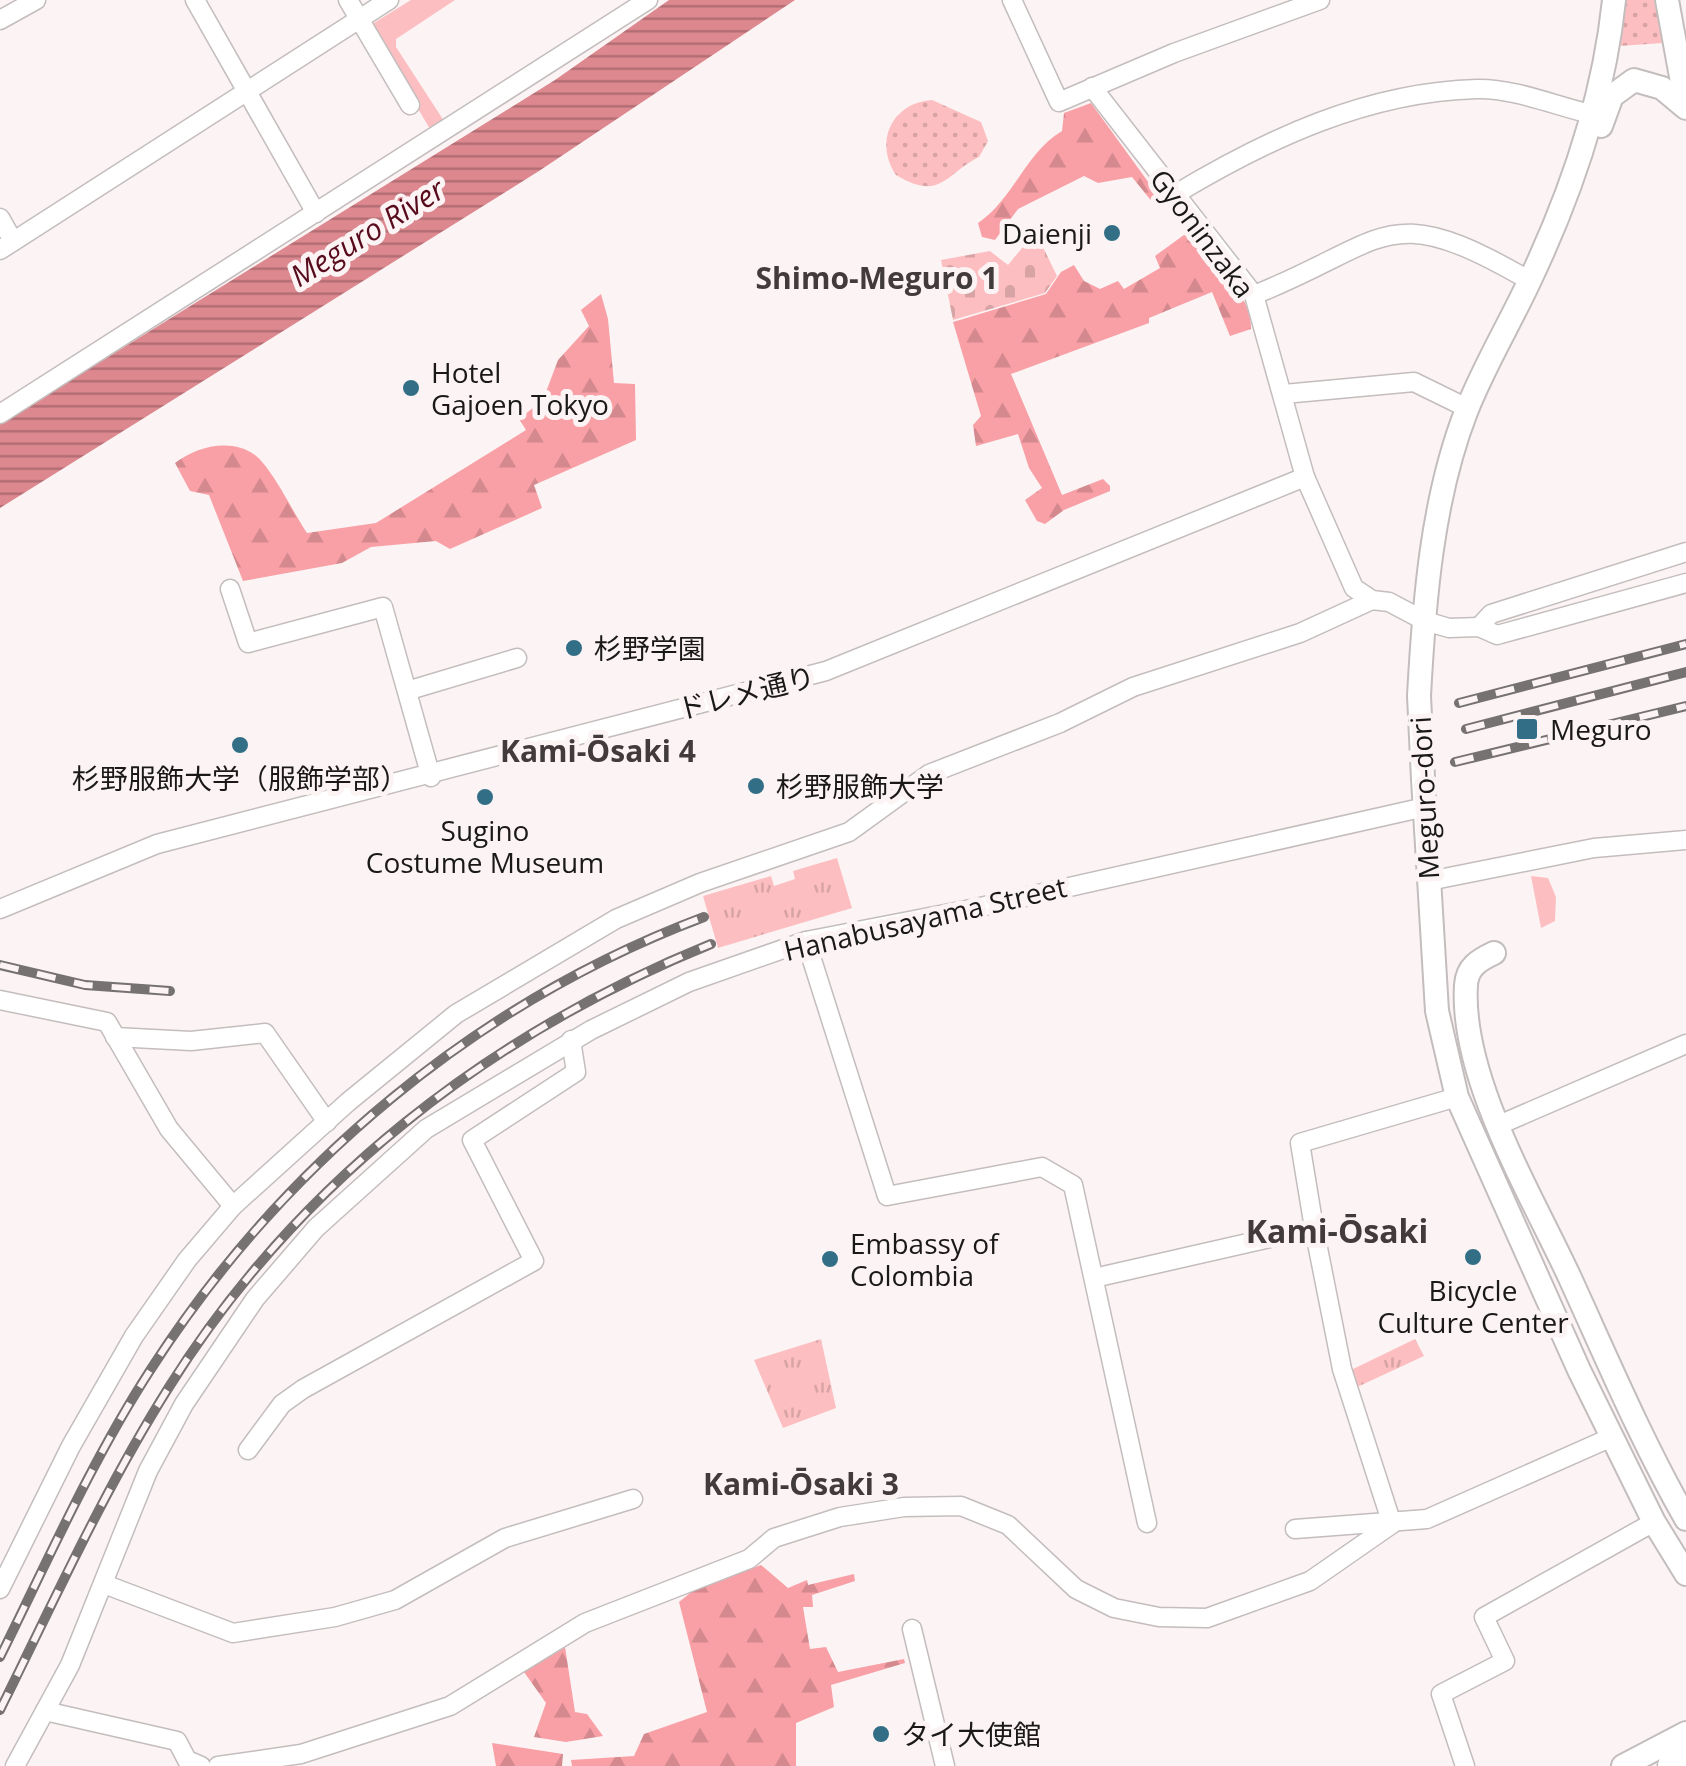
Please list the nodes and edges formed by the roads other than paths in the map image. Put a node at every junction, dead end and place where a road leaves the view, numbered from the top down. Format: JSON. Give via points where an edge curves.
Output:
{"nodes":[{"id":1,"x":36,"y":0,"type":"edge"},
{"id":2,"x":195,"y":0,"type":"edge"},
{"id":3,"x":348,"y":0,"type":"edge"},
{"id":4,"x":389,"y":0,"type":"edge"},
{"id":5,"x":648,"y":0,"type":"edge"},
{"id":6,"x":1012,"y":0,"type":"edge"},
{"id":7,"x":1320,"y":0,"type":"edge"},
{"id":8,"x":1614,"y":0,"type":"edge"},
{"id":9,"x":1667,"y":0,"type":"edge"},
{"id":10,"x":358,"y":18,"type":"junction"},
{"id":11,"x":0,"y":20,"type":"edge"},
{"id":12,"x":1092,"y":87,"type":"junction"},
{"id":13,"x":246,"y":95,"type":"junction"},
{"id":14,"x":410,"y":105,"type":"dead end"},
{"id":15,"x":1686,"y":106,"type":"edge"},
{"id":16,"x":1590,"y":114,"type":"junction"},
{"id":17,"x":1581,"y":153,"type":"junction"},
{"id":18,"x":1174,"y":196,"type":"junction"},
{"id":19,"x":316,"y":212,"type":"junction"},
{"id":20,"x":0,"y":218,"type":"edge"},
{"id":21,"x":6,"y":245,"type":"edge"},
{"id":22,"x":1530,"y":281,"type":"junction"},
{"id":23,"x":1254,"y":296,"type":"junction"},
{"id":24,"x":1284,"y":394,"type":"junction"},
{"id":25,"x":1467,"y":408,"type":"junction"},
{"id":26,"x":0,"y":414,"type":"edge"},
{"id":27,"x":1305,"y":478,"type":"junction"},
{"id":28,"x":1686,"y":552,"type":"edge"},
{"id":29,"x":1686,"y":582,"type":"edge"},
{"id":30,"x":230,"y":588,"type":"dead end"},
{"id":31,"x":1372,"y":600,"type":"junction"},
{"id":32,"x":1425,"y":621,"type":"junction"},
{"id":33,"x":1479,"y":627,"type":"junction"},
{"id":34,"x":517,"y":658,"type":"dead end"},
{"id":35,"x":410,"y":690,"type":"junction"},
{"id":36,"x":431,"y":776,"type":"junction"},
{"id":37,"x":1424,"y":808,"type":"junction"},
{"id":38,"x":1686,"y":840,"type":"edge"},
{"id":39,"x":1429,"y":881,"type":"junction"},
{"id":40,"x":0,"y":909,"type":"edge"},
{"id":41,"x":806,"y":941,"type":"junction"},
{"id":42,"x":1494,"y":952,"type":"dead end"},
{"id":43,"x":0,"y":1000,"type":"edge"},
{"id":44,"x":115,"y":1037,"type":"junction"},
{"id":45,"x":570,"y":1040,"type":"junction"},
{"id":46,"x":1686,"y":1044,"type":"edge"},
{"id":47,"x":1457,"y":1096,"type":"junction"},
{"id":48,"x":327,"y":1122,"type":"junction"},
{"id":49,"x":1500,"y":1124,"type":"junction"},
{"id":50,"x":233,"y":1206,"type":"junction"},
{"id":51,"x":1314,"y":1228,"type":"junction"},
{"id":52,"x":1094,"y":1278,"type":"junction"},
{"id":53,"x":1612,"y":1438,"type":"junction"},
{"id":54,"x":248,"y":1450,"type":"dead end"},
{"id":55,"x":1680,"y":1494,"type":"edge"},
{"id":56,"x":633,"y":1498,"type":"dead end"},
{"id":57,"x":1686,"y":1519,"type":"edge"},
{"id":58,"x":1654,"y":1522,"type":"junction"},
{"id":59,"x":1147,"y":1523,"type":"dead end"},
{"id":60,"x":1392,"y":1524,"type":"junction"},
{"id":61,"x":1295,"y":1529,"type":"dead end"},
{"id":62,"x":1686,"y":1574,"type":"edge"},
{"id":63,"x":104,"y":1584,"type":"junction"},
{"id":64,"x":0,"y":1588,"type":"edge"},
{"id":65,"x":912,"y":1629,"type":"dead end"},
{"id":66,"x":45,"y":1711,"type":"junction"},
{"id":67,"x":1686,"y":1733,"type":"edge"},
{"id":68,"x":1686,"y":1758,"type":"edge"},
{"id":69,"x":15,"y":1766,"type":"edge"},
{"id":70,"x":201,"y":1766,"type":"edge"},
{"id":71,"x":218,"y":1766,"type":"edge"},
{"id":72,"x":945,"y":1766,"type":"edge"},
{"id":73,"x":1464,"y":1766,"type":"edge"},
{"id":74,"x":1623,"y":1766,"type":"edge"},
{"id":75,"x":1672,"y":1766,"type":"edge"}],
"edges":[{"from":1,"to":11,"type":"street"},
{"from":2,"to":13,"type":"street"},
{"from":3,"to":10,"type":"street"},
{"from":4,"to":10,"type":"street"},
{"from":5,"to":19,"type":"street"},
{"from":6,"to":12,"type":"street","via":[[1060,102]]},
{"from":7,"to":12,"type":"street"},
{"from":8,"to":16,"type":"main road","name":"Meguro-dori"},
{"from":9,"to":15,"type":"main road"},
{"from":10,"to":13,"type":"street"},
{"from":10,"to":14,"type":"street"},
{"from":12,"to":18,"type":"street","name":"Gyoninzaka"},
{"from":13,"to":19,"type":"street"},
{"from":13,"to":21,"type":"street"},
{"from":15,"to":17,"type":"main road","via":[[1662,88],[1634,80],[1612,96],[1599,132]]},
{"from":16,"to":17,"type":"main road","name":"Meguro-dori"},
{"from":16,"to":18,"type":"street","via":[[1481,89],[1395,99],[1314,122]]},
{"from":17,"to":22,"type":"main road","name":"Meguro-dori"},
{"from":18,"to":23,"type":"street","name":"Gyoninzaka"},
{"from":19,"to":26,"type":"street"},
{"from":20,"to":21,"type":"street"},
{"from":22,"to":23,"type":"street","via":[[1438,234],[1409,231],[1376,236]]},
{"from":22,"to":25,"type":"main road","name":"Meguro-dori"},
{"from":23,"to":24,"type":"street","name":"Gyoninzaka"},
{"from":24,"to":25,"type":"street","via":[[1414,382]]},
{"from":24,"to":27,"type":"street","name":"Gyoninzaka"},
{"from":25,"to":32,"type":"main road","name":"Meguro-dori","via":[[1446,482]]},
{"from":27,"to":31,"type":"street","name":"Gyoninzaka","via":[[1343,570]]},
{"from":27,"to":36,"type":"street","name":"ドレメ通り","via":[[838,668]]},
{"from":28,"to":33,"type":"street","via":[[1491,614]]},
{"from":29,"to":33,"type":"street","via":[[1497,635]]},
{"from":30,"to":35,"type":"street","via":[[248,642],[384,606]]},
{"from":31,"to":32,"type":"street"},
{"from":31,"to":48,"type":"street","via":[[1300,632],[1133,686],[1060,723],[929,774],[849,832],[616,918],[456,1014]]},
{"from":32,"to":33,"type":"street"},
{"from":32,"to":37,"type":"main road","name":"Meguro-dori","bridge":true,"via":[[1419,696]]},
{"from":34,"to":35,"type":"street"},
{"from":35,"to":36,"type":"street"},
{"from":36,"to":40,"type":"street","name":"ドレメ通り","via":[[157,844]]},
{"from":37,"to":39,"type":"main road","name":"Meguro-dori"},
{"from":37,"to":41,"type":"street","name":"Hanabusayama Street"},
{"from":38,"to":39,"type":"street","via":[[1623,843]]},
{"from":39,"to":47,"type":"main road","name":"Meguro-dori","via":[[1438,1011]]},
{"from":41,"to":45,"type":"street","name":"Hanabusayama Street","via":[[689,982]]},
{"from":41,"to":52,"type":"street","via":[[887,1196],[1042,1168],[1073,1184]]},
{"from":42,"to":49,"type":"main road","via":[[1472,966],[1466,986],[1478,1061]]},
{"from":43,"to":44,"type":"street","via":[[107,1022]]},
{"from":44,"to":48,"type":"street","via":[[191,1042],[265,1033]]},
{"from":44,"to":50,"type":"street","via":[[169,1129]]},
{"from":45,"to":54,"type":"street","via":[[576,1072],[472,1140],[534,1260],[303,1389],[282,1404]]},
{"from":45,"to":63,"type":"street","name":"Hanabusayama Street","via":[[426,1130],[316,1228],[255,1298],[148,1471]]},
{"from":46,"to":49,"type":"street"},
{"from":47,"to":51,"type":"street","via":[[1300,1143]]},
{"from":47,"to":53,"type":"main road","name":"Meguro-dori"},
{"from":48,"to":50,"type":"street"},
{"from":49,"to":55,"type":"main road"},
{"from":50,"to":64,"type":"street","via":[[134,1336]]},
{"from":51,"to":52,"type":"street"},
{"from":51,"to":60,"type":"street","via":[[1342,1368]]},
{"from":52,"to":59,"type":"street"},
{"from":53,"to":58,"type":"main road","name":"Meguro-dori"},
{"from":53,"to":60,"type":"street","via":[[1427,1519]]},
{"from":55,"to":57,"type":"main road"},
{"from":56,"to":63,"type":"street","via":[[505,1538],[395,1600],[335,1617],[233,1633]]},
{"from":58,"to":62,"type":"main road","name":"Meguro-dori"},
{"from":58,"to":73,"type":"street","via":[[1484,1617],[1505,1662],[1442,1694]]},
{"from":60,"to":61,"type":"street"},
{"from":60,"to":71,"type":"street","via":[[1310,1581],[1206,1618],[1114,1608],[1076,1589],[1008,1526],[961,1506],[840,1518],[774,1538],[749,1559],[585,1623],[450,1706],[400,1726],[301,1754]]},
{"from":63,"to":66,"type":"street","name":"Hanabusayama Street"},
{"from":65,"to":72,"type":"street"},
{"from":66,"to":69,"type":"street","name":"Hanabusayama Street"},
{"from":66,"to":70,"type":"street","via":[[177,1742],[187,1760]]},
{"from":67,"to":74,"type":"main road"},
{"from":68,"to":75,"type":"highway"}]}
